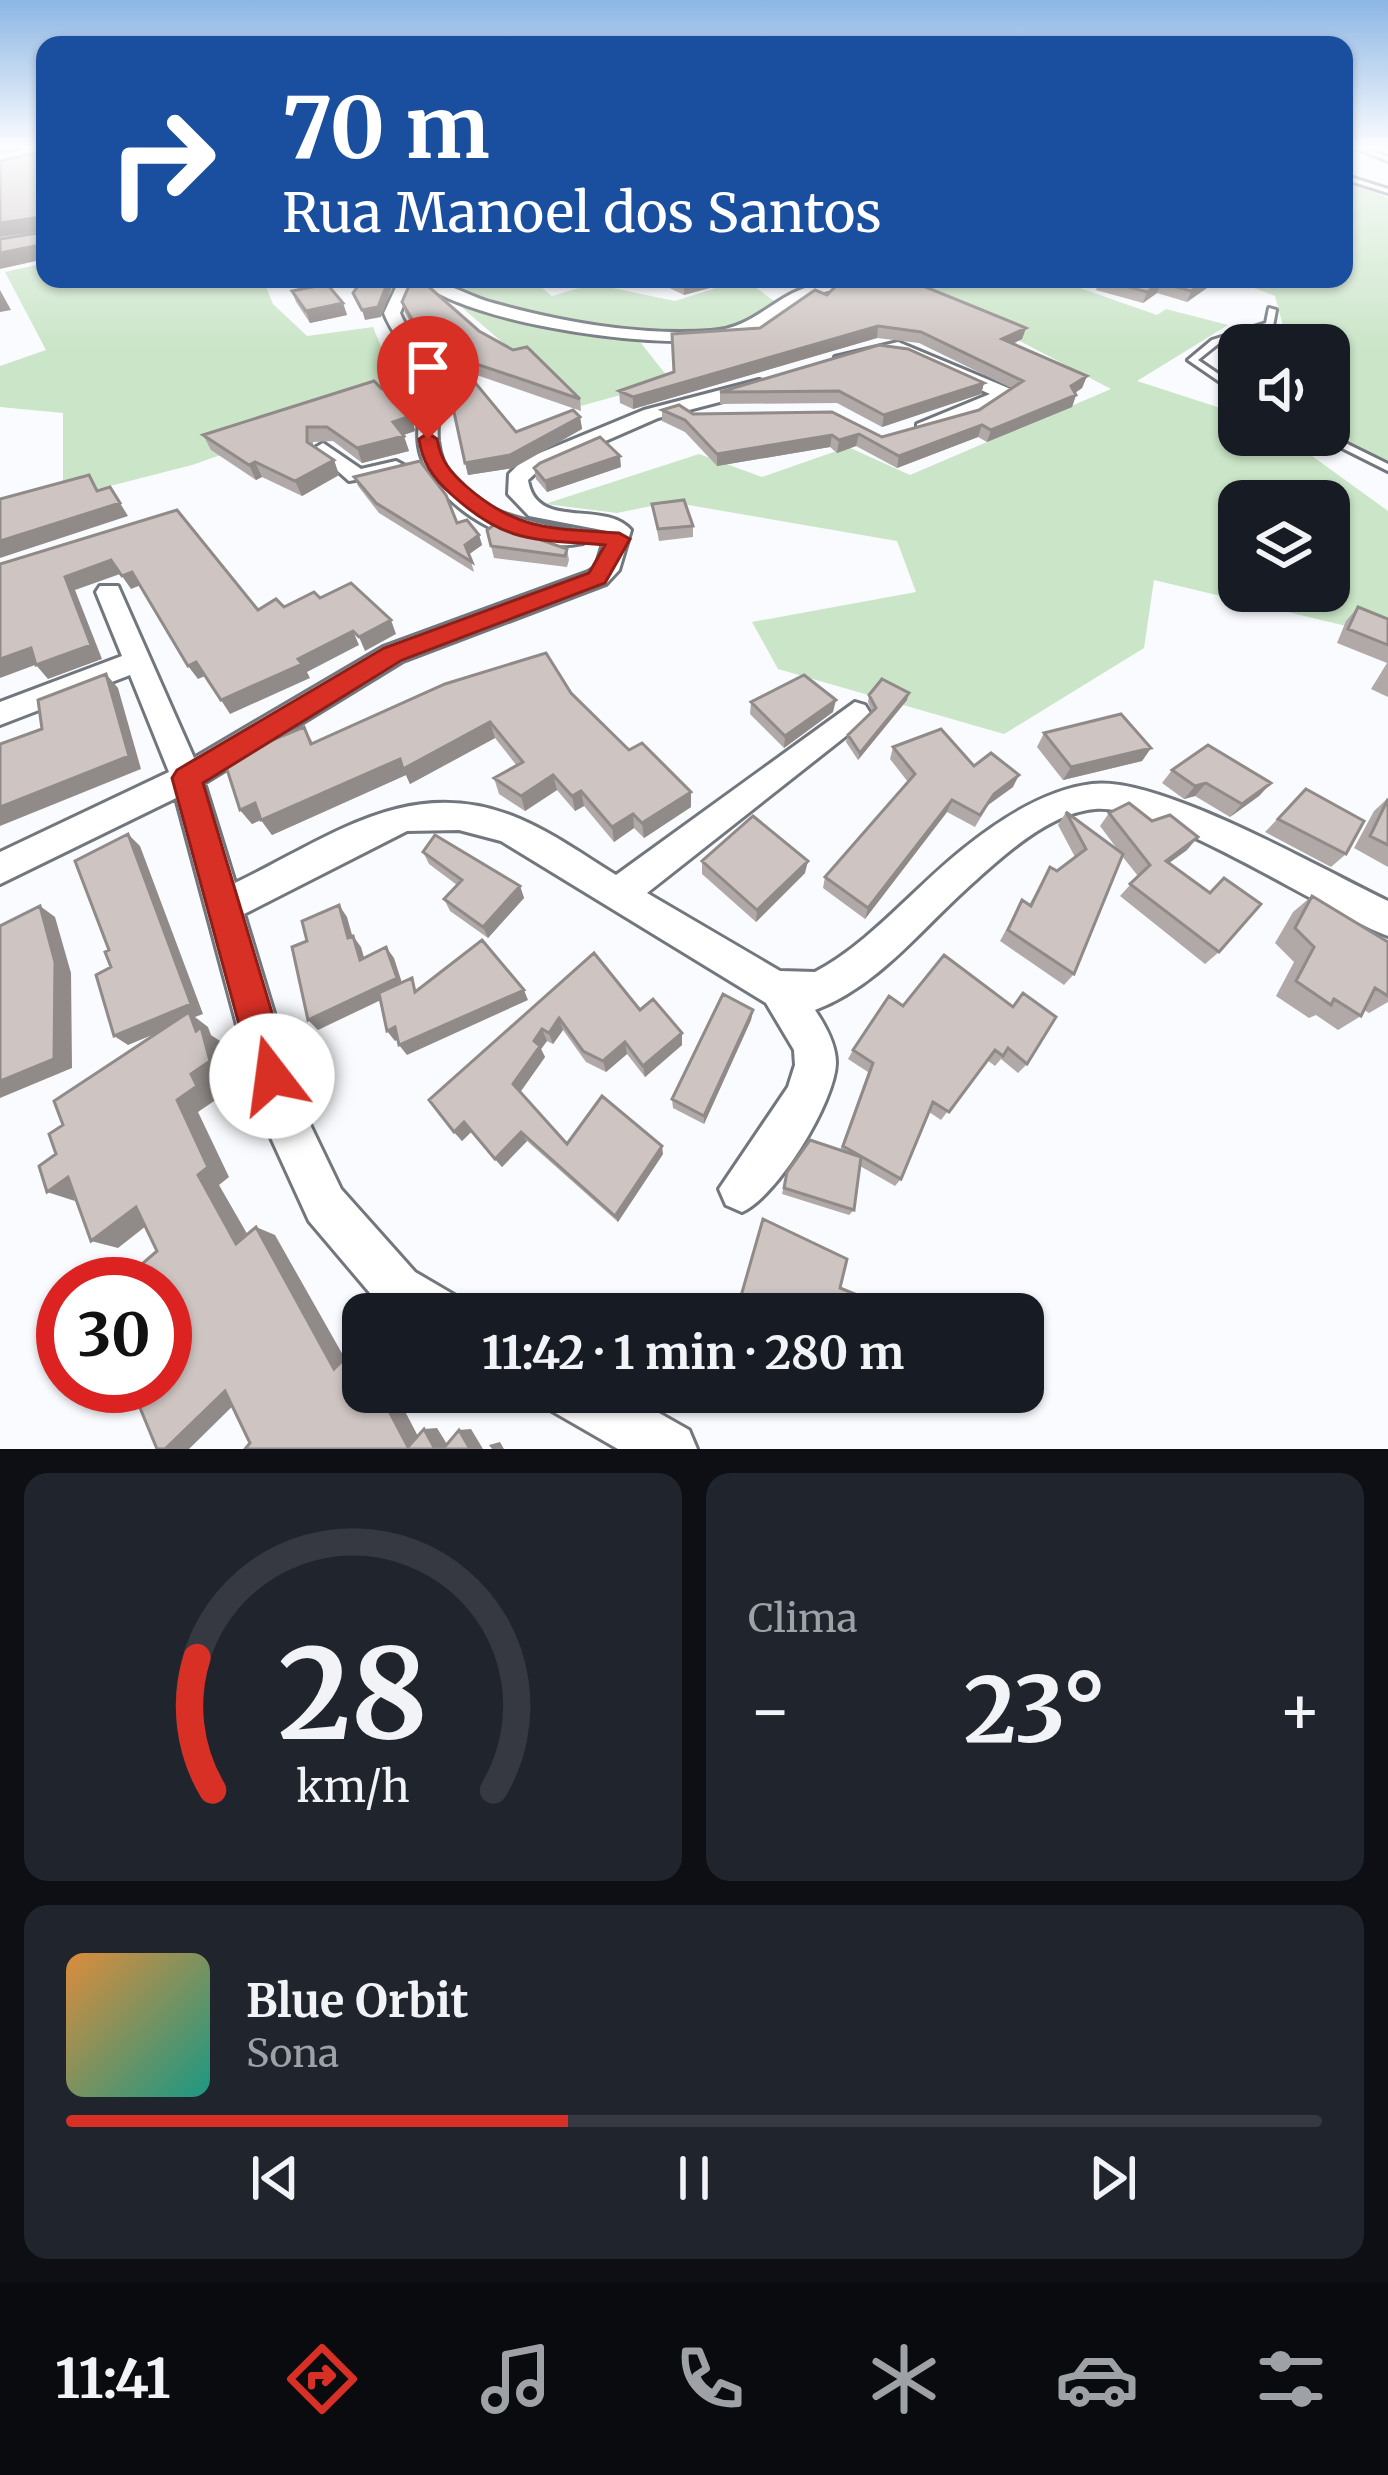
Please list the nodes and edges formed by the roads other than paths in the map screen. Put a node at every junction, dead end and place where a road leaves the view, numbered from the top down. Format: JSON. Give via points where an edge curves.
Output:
{"nodes":[{"id":1,"x":402,"y":288,"type":"edge"},
{"id":2,"x":439,"y":288,"type":"edge"},
{"id":3,"x":826,"y":288,"type":"edge"},
{"id":4,"x":1272,"y":310,"type":"dead end"},
{"id":5,"x":1270,"y":324,"type":"edge"},
{"id":6,"x":1218,"y":341,"type":"edge"},
{"id":7,"x":824,"y":364,"type":"edge"},
{"id":8,"x":784,"y":378,"type":"edge"},
{"id":9,"x":1218,"y":378,"type":"edge"},
{"id":10,"x":651,"y":415,"type":"junction"},
{"id":11,"x":735,"y":416,"type":"edge"},
{"id":12,"x":901,"y":433,"type":"edge"},
{"id":13,"x":323,"y":449,"type":"edge"},
{"id":14,"x":1350,"y":449,"type":"edge"},
{"id":15,"x":431,"y":457,"type":"junction"},
{"id":16,"x":1388,"y":468,"type":"edge"},
{"id":17,"x":619,"y":539,"type":"junction"},
{"id":18,"x":109,"y":592,"type":"dead end"},
{"id":19,"x":138,"y":661,"type":"junction"},
{"id":20,"x":855,"y":713,"type":"dead end"},
{"id":21,"x":0,"y":714,"type":"edge"},
{"id":22,"x":187,"y":778,"type":"junction"},
{"id":23,"x":0,"y":869,"type":"edge"},
{"id":24,"x":616,"y":896,"type":"junction"},
{"id":25,"x":225,"y":906,"type":"junction"},
{"id":26,"x":1388,"y":919,"type":"edge"},
{"id":27,"x":779,"y":992,"type":"junction"},
{"id":28,"x":742,"y":1189,"type":"dead end"},
{"id":29,"x":405,"y":1293,"type":"edge"},
{"id":30,"x":607,"y":1413,"type":"edge"},
{"id":31,"x":670,"y":1449,"type":"edge"}],
"edges":[{"from":1,"to":15,"type":"street","via":[[392,313],[428,375]]},
{"from":2,"to":3,"type":"street","via":[[558,322],[695,337],[736,334]]},
{"from":4,"to":5,"type":"lane"},
{"from":6,"to":9,"type":"lane","via":[[1192,360]]},
{"from":7,"to":12,"type":"street","via":[[898,347],[1006,394]]},
{"from":8,"to":10,"type":"street"},
{"from":10,"to":11,"type":"street"},
{"from":10,"to":17,"type":"street","via":[[544,459],[518,479],[524,506],[611,523]]},
{"from":13,"to":15,"type":"street","via":[[357,476]]},
{"from":14,"to":16,"type":"lane"},
{"from":15,"to":17,"type":"street","via":[[492,520],[524,532]]},
{"from":17,"to":22,"type":"street","via":[[597,578],[393,654]]},
{"from":18,"to":19,"type":"street"},
{"from":19,"to":21,"type":"street"},
{"from":19,"to":22,"type":"street"},
{"from":20,"to":24,"type":"street"},
{"from":22,"to":23,"type":"street"},
{"from":22,"to":25,"type":"street"},
{"from":24,"to":25,"type":"street","via":[[513,831],[481,818],[429,813],[402,818]]},
{"from":24,"to":27,"type":"street"},
{"from":25,"to":29,"type":"street","via":[[284,1118],[325,1205]]},
{"from":26,"to":27,"type":"street","via":[[1153,810],[1097,795],[994,846],[842,978],[805,994]]},
{"from":27,"to":28,"type":"street","via":[[814,1047],[818,1070]]},
{"from":30,"to":31,"type":"street"}]}
